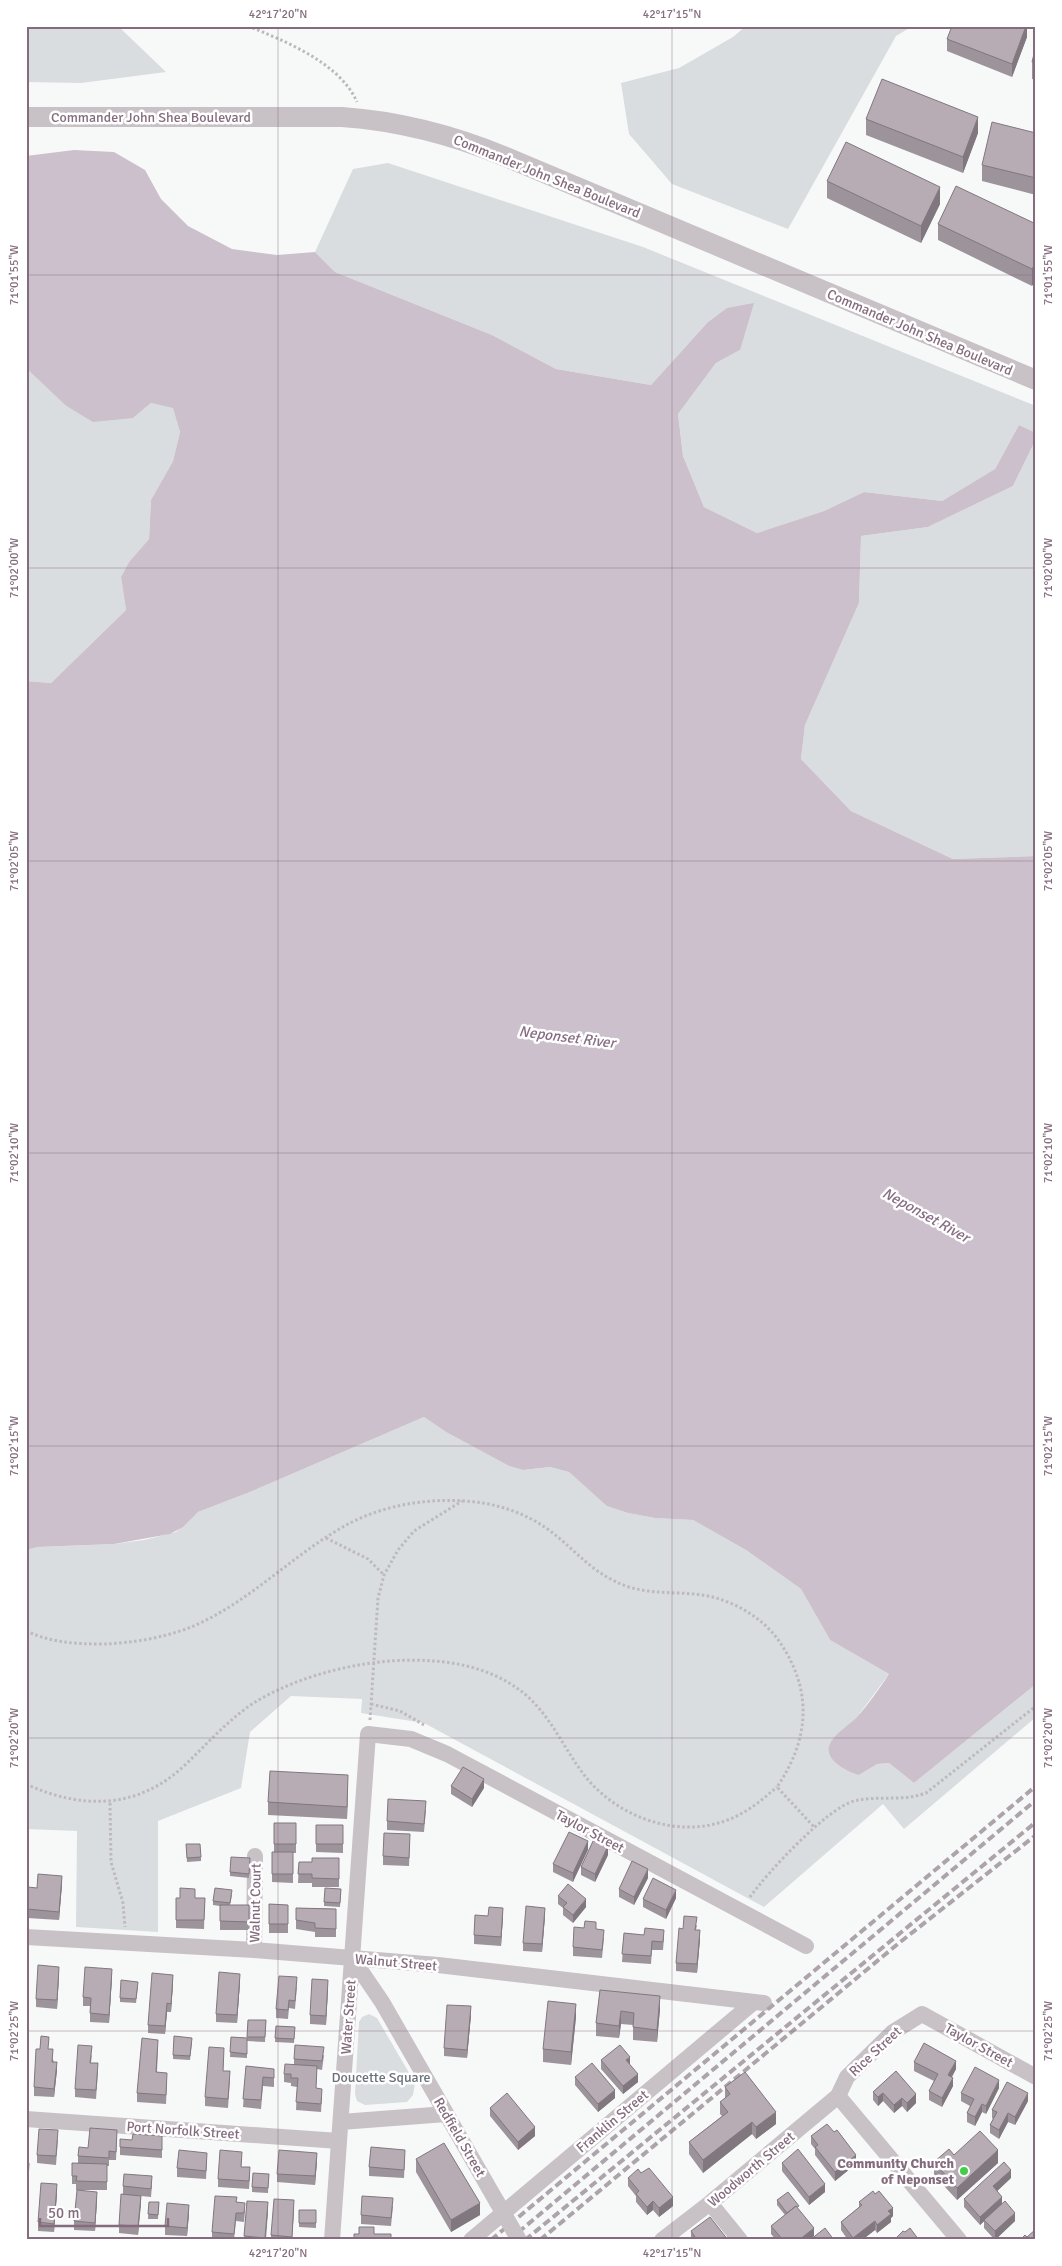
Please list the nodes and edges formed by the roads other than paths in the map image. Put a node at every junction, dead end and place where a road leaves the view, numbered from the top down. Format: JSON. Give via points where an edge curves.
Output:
{"nodes":[{"id":1,"x":26,"y":117,"type":"edge"},
{"id":2,"x":1036,"y":380,"type":"edge"},
{"id":3,"x":368,"y":1734,"type":"joint"},
{"id":4,"x":255,"y":1856,"type":"dead end"},
{"id":5,"x":26,"y":1937,"type":"edge"},
{"id":6,"x":806,"y":1946,"type":"dead end"},
{"id":7,"x":254,"y":1950,"type":"junction"},
{"id":8,"x":352,"y":1958,"type":"junction"},
{"id":9,"x":759,"y":2003,"type":"joint"},
{"id":10,"x":922,"y":2014,"type":"joint"},
{"id":11,"x":1036,"y":2077,"type":"edge"},
{"id":12,"x":838,"y":2096,"type":"junction"},
{"id":13,"x":446,"y":2114,"type":"junction"},
{"id":14,"x":26,"y":2119,"type":"edge"},
{"id":15,"x":340,"y":2122,"type":"junction"},
{"id":16,"x":339,"y":2141,"type":"junction"},
{"id":17,"x":710,"y":2203,"type":"junction"},
{"id":18,"x":332,"y":2240,"type":"edge"},
{"id":19,"x":471,"y":2240,"type":"edge"},
{"id":20,"x":519,"y":2240,"type":"edge"},
{"id":21,"x":662,"y":2240,"type":"edge"},
{"id":22,"x":740,"y":2240,"type":"edge"},
{"id":23,"x":959,"y":2240,"type":"edge"}],
"edges":[{"from":1,"to":2,"type":"street","name":"Commander John Shea Boulevard","via":[[297,117],[406,124],[476,144]]},
{"from":3,"to":6,"type":"street","name":"Taylor Street","via":[[412,1739],[447,1754]]},
{"from":3,"to":8,"type":"street","name":"Water Street"},
{"from":4,"to":7,"type":"street","name":"Walnut Court"},
{"from":5,"to":7,"type":"street","name":"Walnut Street"},
{"from":7,"to":8,"type":"street","name":"Walnut Street"},
{"from":8,"to":9,"type":"street","name":"Walnut Street"},
{"from":8,"to":13,"type":"street","name":"Redfield Street","via":[[382,2002]]},
{"from":8,"to":15,"type":"street","name":"Water Street"},
{"from":9,"to":19,"type":"street","name":"Franklin Street"},
{"from":10,"to":11,"type":"street","name":"Taylor Street"},
{"from":10,"to":12,"type":"street","name":"Rice Street","via":[[892,2032],[847,2077]]},
{"from":12,"to":17,"type":"street","name":"Woodworth Street"},
{"from":12,"to":23,"type":"street"},
{"from":13,"to":15,"type":"street"},
{"from":13,"to":20,"type":"street","name":"Redfield Street","bridge":true},
{"from":14,"to":16,"type":"street","name":"Port Norfolk Street"},
{"from":15,"to":16,"type":"street","name":"Water Street"},
{"from":16,"to":18,"type":"street","name":"Water Street"},
{"from":17,"to":21,"type":"street","name":"Woodworth Street"},
{"from":17,"to":22,"type":"street"}]}
